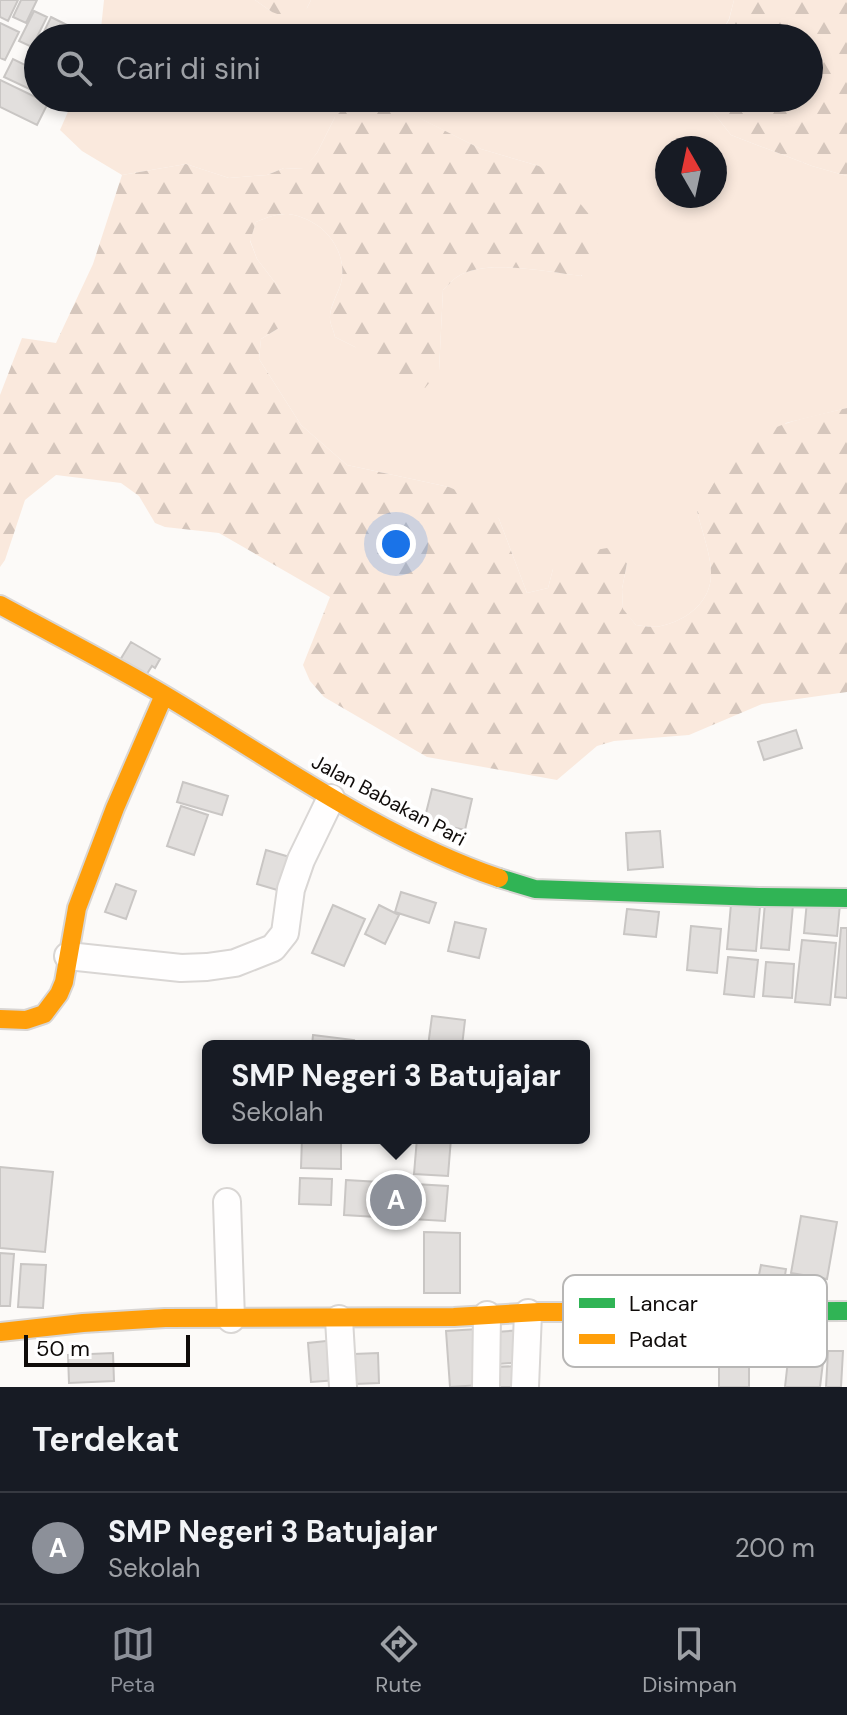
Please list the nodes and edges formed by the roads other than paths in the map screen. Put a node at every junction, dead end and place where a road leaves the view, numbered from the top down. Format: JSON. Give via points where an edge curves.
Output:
{"nodes":[{"id":1,"x":0,"y":605,"type":"edge"},
{"id":2,"x":164,"y":695,"type":"junction"},
{"id":3,"x":331,"y":798,"type":"junction"},
{"id":4,"x":847,"y":898,"type":"edge"},
{"id":5,"x":68,"y":956,"type":"junction"},
{"id":6,"x":0,"y":1019,"type":"edge"},
{"id":7,"x":227,"y":1202,"type":"dead end"},
{"id":8,"x":827,"y":1311,"type":"edge"},
{"id":9,"x":847,"y":1311,"type":"edge"},
{"id":10,"x":528,"y":1313,"type":"junction"},
{"id":11,"x":563,"y":1313,"type":"edge"},
{"id":12,"x":487,"y":1315,"type":"junction"},
{"id":13,"x":231,"y":1319,"type":"junction"},
{"id":14,"x":339,"y":1319,"type":"junction"},
{"id":15,"x":0,"y":1332,"type":"edge"},
{"id":16,"x":343,"y":1387,"type":"edge"},
{"id":17,"x":486,"y":1387,"type":"edge"},
{"id":18,"x":525,"y":1387,"type":"edge"}],
"edges":[{"from":1,"to":2,"type":"street","name":"Jalan Babakan Pari"},
{"from":2,"to":3,"type":"street","name":"Jalan Babakan Pari"},
{"from":2,"to":5,"type":"street","via":[[77,908]]},
{"from":3,"to":4,"type":"street","name":"Jalan Babakan Pari","via":[[422,846],[535,889]]},
{"from":3,"to":5,"type":"street","via":[[291,889],[285,933],[273,948],[207,967]]},
{"from":5,"to":6,"type":"street","via":[[64,982],[44,1014]]},
{"from":7,"to":13,"type":"street"},
{"from":8,"to":9,"type":"street"},
{"from":10,"to":11,"type":"street"},
{"from":10,"to":12,"type":"street"},
{"from":10,"to":18,"type":"street"},
{"from":12,"to":14,"type":"street"},
{"from":12,"to":17,"type":"street"},
{"from":13,"to":14,"type":"street"},
{"from":13,"to":15,"type":"street","via":[[165,1318]]},
{"from":14,"to":16,"type":"street"}]}
